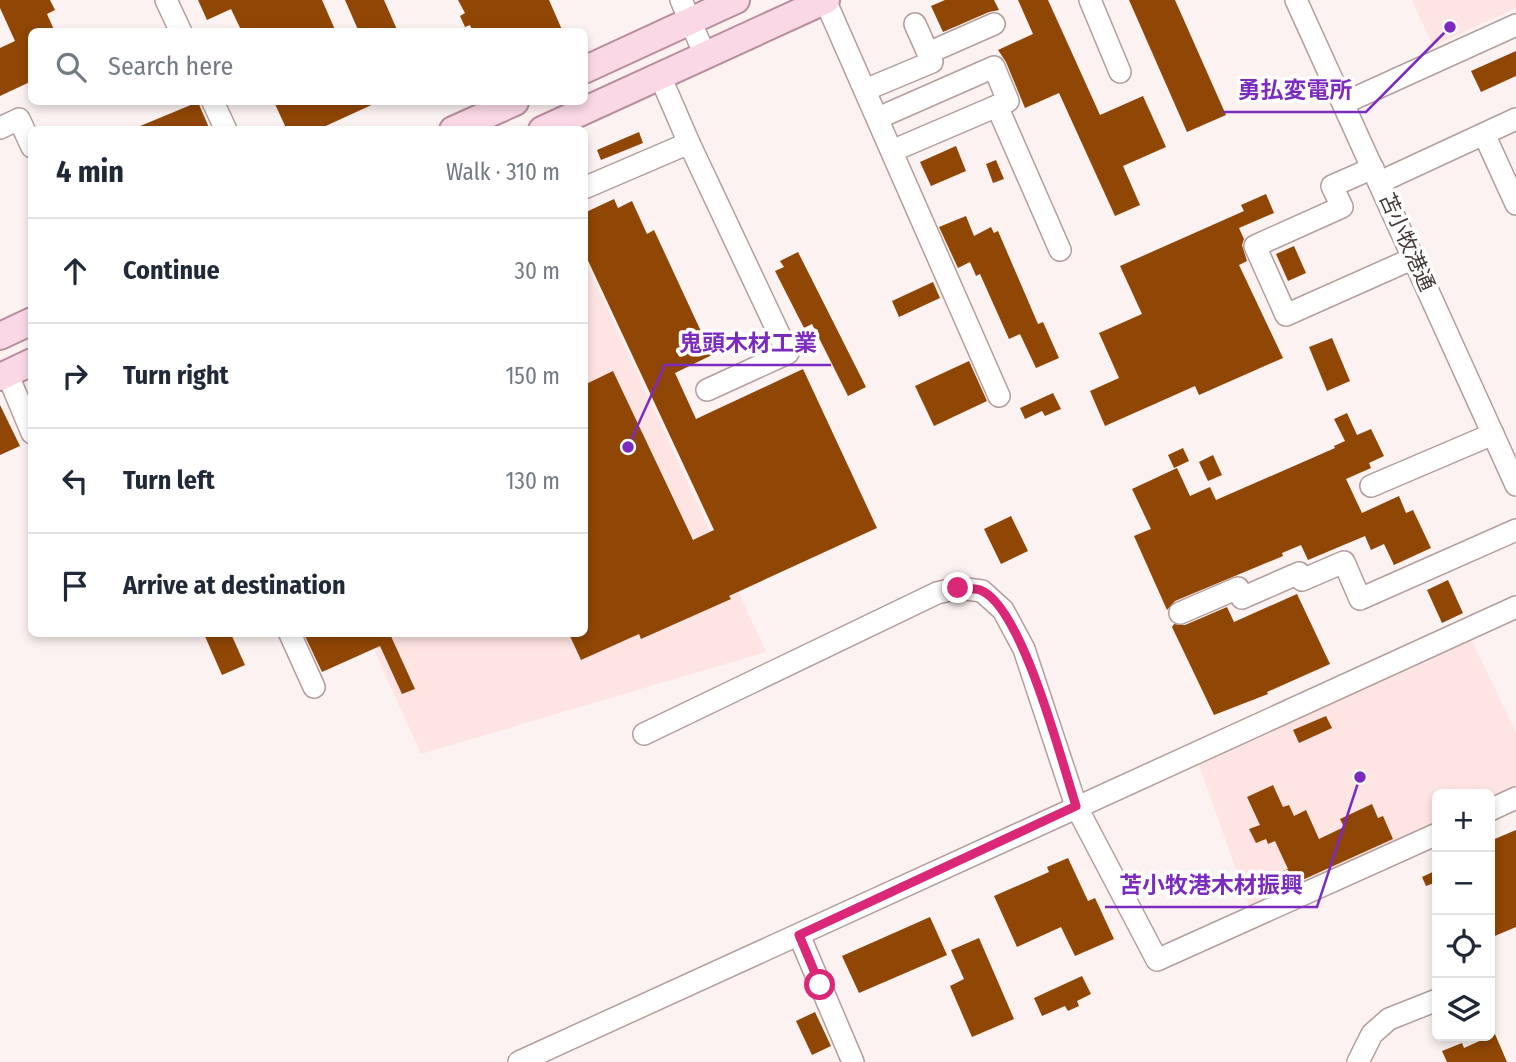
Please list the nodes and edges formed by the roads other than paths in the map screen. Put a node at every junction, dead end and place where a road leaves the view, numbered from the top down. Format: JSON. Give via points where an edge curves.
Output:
{"nodes":[{"id":1,"x":166,"y":0,"type":"edge"},
{"id":2,"x":736,"y":0,"type":"edge"},
{"id":3,"x":826,"y":0,"type":"edge"},
{"id":4,"x":1090,"y":0,"type":"edge"},
{"id":5,"x":1296,"y":0,"type":"edge"},
{"id":6,"x":685,"y":11,"type":"edge"},
{"id":7,"x":915,"y":24,"type":"dead end"},
{"id":8,"x":994,"y":24,"type":"dead end"},
{"id":9,"x":1516,"y":25,"type":"edge"},
{"id":10,"x":179,"y":28,"type":"edge"},
{"id":11,"x":928,"y":53,"type":"junction"},
{"id":12,"x":705,"y":55,"type":"junction"},
{"id":13,"x":588,"y":68,"type":"edge"},
{"id":14,"x":1120,"y":72,"type":"dead end"},
{"id":15,"x":660,"y":76,"type":"junction"},
{"id":16,"x":865,"y":90,"type":"junction"},
{"id":17,"x":1344,"y":103,"type":"junction"},
{"id":18,"x":214,"y":105,"type":"edge"},
{"id":19,"x":508,"y":105,"type":"edge"},
{"id":20,"x":997,"y":106,"type":"junction"},
{"id":21,"x":878,"y":118,"type":"junction"},
{"id":22,"x":1516,"y":119,"type":"edge"},
{"id":23,"x":224,"y":126,"type":"edge"},
{"id":24,"x":462,"y":126,"type":"edge"},
{"id":25,"x":554,"y":126,"type":"edge"},
{"id":26,"x":0,"y":128,"type":"edge"},
{"id":27,"x":1484,"y":134,"type":"junction"},
{"id":28,"x":28,"y":138,"type":"edge"},
{"id":29,"x":689,"y":142,"type":"junction"},
{"id":30,"x":892,"y":151,"type":"junction"},
{"id":31,"x":1376,"y":175,"type":"junction"},
{"id":32,"x":588,"y":186,"type":"edge"},
{"id":33,"x":1516,"y":204,"type":"edge"},
{"id":34,"x":1060,"y":250,"type":"dead end"},
{"id":35,"x":1414,"y":258,"type":"junction"},
{"id":36,"x":28,"y":323,"type":"edge"},
{"id":37,"x":0,"y":336,"type":"edge"},
{"id":38,"x":28,"y":364,"type":"edge"},
{"id":39,"x":4,"y":375,"type":"edge"},
{"id":40,"x":707,"y":390,"type":"dead end"},
{"id":41,"x":999,"y":396,"type":"dead end"},
{"id":42,"x":28,"y":425,"type":"edge"},
{"id":43,"x":1493,"y":434,"type":"junction"},
{"id":44,"x":1516,"y":485,"type":"edge"},
{"id":45,"x":1371,"y":486,"type":"dead end"},
{"id":46,"x":1516,"y":530,"type":"edge"},
{"id":47,"x":1516,"y":607,"type":"edge"},
{"id":48,"x":1180,"y":613,"type":"dead end"},
{"id":49,"x":291,"y":637,"type":"edge"},
{"id":50,"x":314,"y":687,"type":"dead end"},
{"id":51,"x":644,"y":733,"type":"dead end"},
{"id":52,"x":1516,"y":798,"type":"edge"},
{"id":53,"x":1076,"y":806,"type":"junction"},
{"id":54,"x":1495,"y":808,"type":"edge"},
{"id":55,"x":1432,"y":836,"type":"edge"},
{"id":56,"x":799,"y":935,"type":"junction"},
{"id":57,"x":1432,"y":1002,"type":"edge"},
{"id":58,"x":519,"y":1062,"type":"edge"},
{"id":59,"x":853,"y":1062,"type":"edge"},
{"id":60,"x":1358,"y":1062,"type":"edge"}],
"edges":[{"from":1,"to":10,"type":"street"},
{"from":2,"to":6,"type":"main road"},
{"from":3,"to":12,"type":"main road"},
{"from":3,"to":16,"type":"street"},
{"from":4,"to":14,"type":"street"},
{"from":5,"to":17,"type":"street","name":"苫小牧港通"},
{"from":6,"to":12,"type":"street"},
{"from":6,"to":13,"type":"main road"},
{"from":7,"to":11,"type":"street"},
{"from":8,"to":11,"type":"street"},
{"from":9,"to":17,"type":"street"},
{"from":11,"to":16,"type":"street","via":[[932,62]]},
{"from":12,"to":15,"type":"main road"},
{"from":15,"to":25,"type":"main road"},
{"from":15,"to":29,"type":"street"},
{"from":16,"to":21,"type":"street"},
{"from":17,"to":31,"type":"street","name":"苫小牧港通"},
{"from":18,"to":23,"type":"street"},
{"from":19,"to":24,"type":"main road"},
{"from":20,"to":21,"type":"street","via":[[1008,101],[994,67]]},
{"from":20,"to":30,"type":"street"},
{"from":20,"to":34,"type":"street"},
{"from":21,"to":30,"type":"street"},
{"from":22,"to":27,"type":"street"},
{"from":26,"to":28,"type":"street","via":[[19,119]]},
{"from":27,"to":31,"type":"street"},
{"from":27,"to":33,"type":"street"},
{"from":29,"to":32,"type":"street"},
{"from":29,"to":40,"type":"street","via":[[788,353]]},
{"from":30,"to":41,"type":"street"},
{"from":31,"to":35,"type":"street","name":"苫小牧港通"},
{"from":31,"to":35,"type":"street","via":[[1332,186],[1342,207],[1255,246],[1286,315]]},
{"from":35,"to":43,"type":"street","name":"苫小牧港通"},
{"from":36,"to":37,"type":"main road"},
{"from":38,"to":39,"type":"main road"},
{"from":39,"to":42,"type":"street"},
{"from":43,"to":44,"type":"street","name":"苫小牧港通"},
{"from":43,"to":45,"type":"street"},
{"from":46,"to":48,"type":"street","via":[[1360,599],[1344,562],[1302,580],[1299,573],[1242,598],[1238,588]]},
{"from":47,"to":53,"type":"street"},
{"from":49,"to":50,"type":"street"},
{"from":51,"to":53,"type":"street","via":[[937,593],[958,588],[982,590],[1003,610],[1024,649]]},
{"from":52,"to":54,"type":"street"},
{"from":53,"to":55,"type":"street","via":[[1157,960]]},
{"from":53,"to":56,"type":"street"},
{"from":56,"to":58,"type":"street"},
{"from":56,"to":59,"type":"street"},
{"from":57,"to":60,"type":"street","via":[[1390,1019],[1372,1034]]}]}
